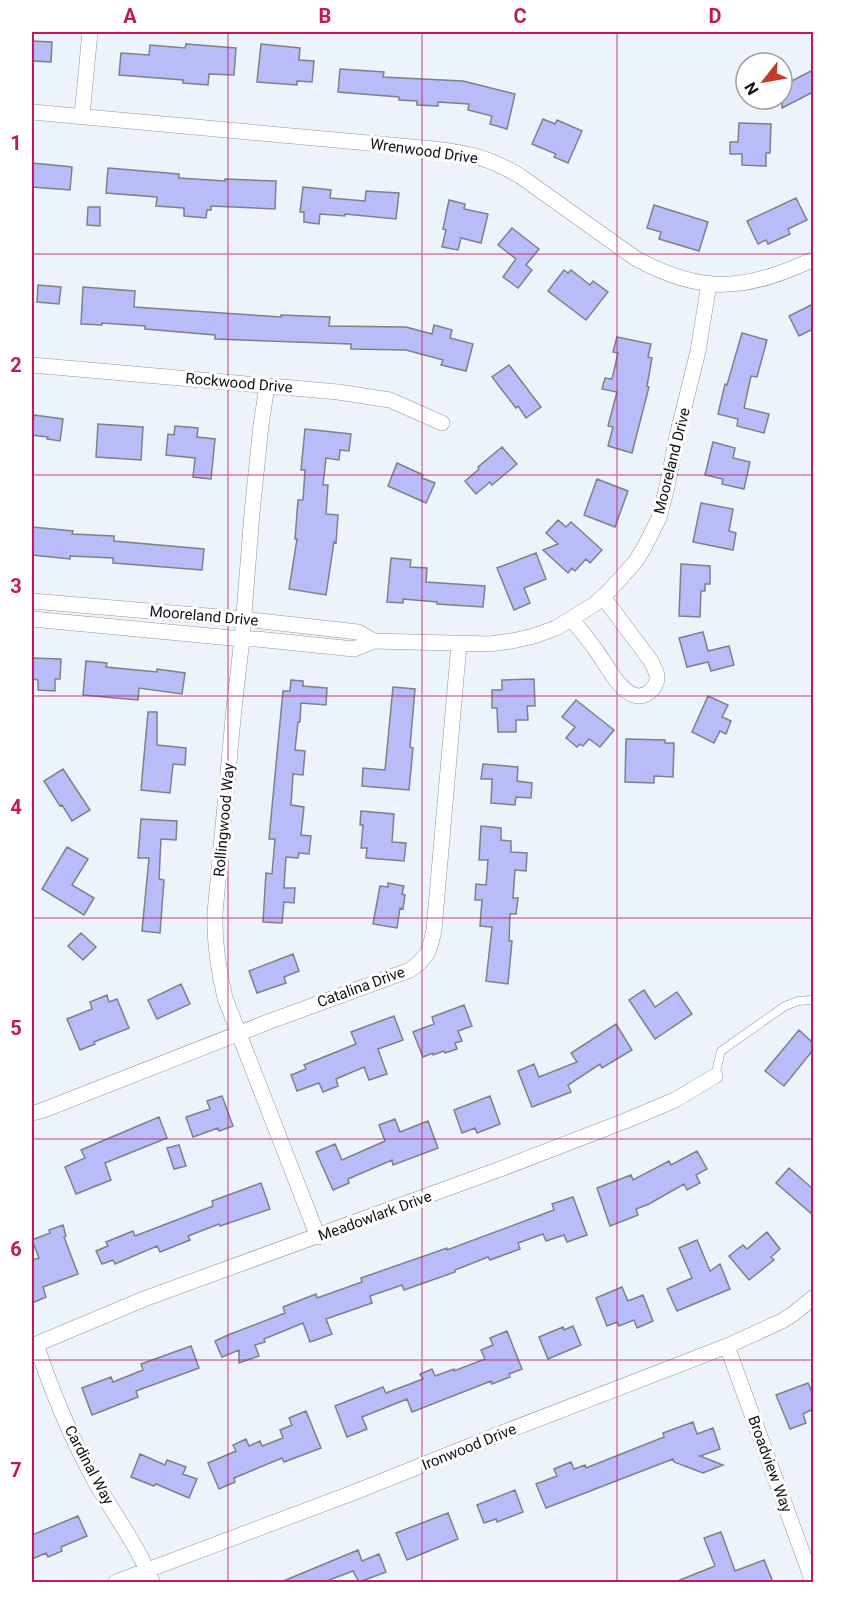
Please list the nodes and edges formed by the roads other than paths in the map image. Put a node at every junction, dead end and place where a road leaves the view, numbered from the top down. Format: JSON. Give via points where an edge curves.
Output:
{"nodes":[{"id":1,"x":90,"y":32,"type":"edge"},
{"id":2,"x":32,"y":112,"type":"edge"},
{"id":3,"x":82,"y":116,"type":"junction"},
{"id":4,"x":813,"y":259,"type":"edge"},
{"id":5,"x":709,"y":284,"type":"junction"},
{"id":6,"x":32,"y":364,"type":"edge"},
{"id":7,"x":267,"y":386,"type":"junction"},
{"id":8,"x":442,"y":423,"type":"dead end"},
{"id":9,"x":603,"y":597,"type":"junction"},
{"id":10,"x":32,"y":601,"type":"edge"},
{"id":11,"x":32,"y":619,"type":"edge"},
{"id":12,"x":243,"y":620,"type":"junction"},
{"id":13,"x":572,"y":620,"type":"junction"},
{"id":14,"x":242,"y":639,"type":"junction"},
{"id":15,"x":374,"y":641,"type":"junction"},
{"id":16,"x":459,"y":644,"type":"junction"},
{"id":17,"x":811,"y":1000,"type":"dead end"},
{"id":18,"x":239,"y":1034,"type":"junction"},
{"id":19,"x":715,"y":1076,"type":"joint"},
{"id":20,"x":32,"y":1113,"type":"edge"},
{"id":21,"x":318,"y":1237,"type":"junction"},
{"id":22,"x":813,"y":1297,"type":"edge"},
{"id":23,"x":34,"y":1345,"type":"edge"},
{"id":24,"x":727,"y":1346,"type":"junction"},
{"id":25,"x":149,"y":1576,"type":"edge"},
{"id":26,"x":116,"y":1582,"type":"edge"},
{"id":27,"x":813,"y":1582,"type":"edge"}],
"edges":[{"from":1,"to":3,"type":"street"},
{"from":2,"to":3,"type":"street","name":"Wrenwood Drive"},
{"from":3,"to":5,"type":"street","name":"Wrenwood Drive","via":[[423,148],[479,157],[519,176],[635,258],[676,278]]},
{"from":4,"to":5,"type":"street","name":"Wrenwood Drive","via":[[762,280]]},
{"from":5,"to":9,"type":"street","name":"Mooreland Drive","via":[[698,351],[658,518],[636,561]]},
{"from":6,"to":7,"type":"street","name":"Rockwood Drive"},
{"from":7,"to":8,"type":"street","name":"Rockwood Drive","via":[[390,400]]},
{"from":7,"to":12,"type":"street","name":"Rollingwood Way"},
{"from":9,"to":13,"type":"street","name":"Mooreland Drive"},
{"from":9,"to":13,"type":"street","via":[[657,672],[654,687],[644,696],[631,694],[619,683]]},
{"from":10,"to":12,"type":"street","name":"Mooreland Drive"},
{"from":11,"to":14,"type":"street","name":"Mooreland Drive"},
{"from":12,"to":14,"type":"street","name":"Rollingwood Way"},
{"from":12,"to":15,"type":"street","name":"Mooreland Drive","via":[[358,632]]},
{"from":13,"to":16,"type":"street","name":"Mooreland Drive","via":[[512,641]]},
{"from":14,"to":15,"type":"street","name":"Mooreland Drive","via":[[354,649]]},
{"from":14,"to":18,"type":"street","name":"Rollingwood Way","via":[[214,935],[225,998]]},
{"from":15,"to":16,"type":"street","name":"Mooreland Drive"},
{"from":16,"to":18,"type":"street","name":"Catalina Drive","via":[[434,930],[427,954],[410,970]]},
{"from":17,"to":19,"type":"lane","via":[[784,1006],[721,1051]]},
{"from":18,"to":20,"type":"street","name":"Catalina Drive"},
{"from":18,"to":21,"type":"street","name":"Rollingwood Way"},
{"from":19,"to":21,"type":"street","name":"Meadowlark Drive","via":[[675,1100],[625,1121]]},
{"from":21,"to":23,"type":"street","name":"Meadowlark Drive","via":[[144,1299]]},
{"from":22,"to":24,"type":"street","name":"Ironwood Drive","via":[[782,1321]]},
{"from":23,"to":25,"type":"street","name":"Cardinal Way","via":[[76,1445]]},
{"from":24,"to":25,"type":"street","name":"Ironwood Drive"},
{"from":24,"to":27,"type":"street","name":"Broadview Way"},
{"from":25,"to":26,"type":"street","name":"Ironwood Drive"}]}
